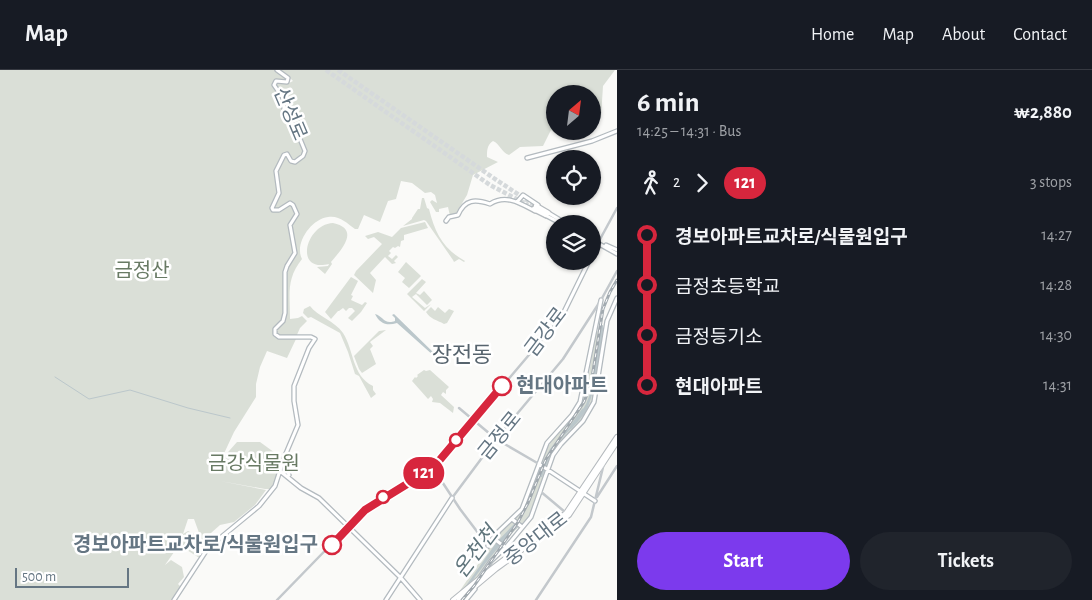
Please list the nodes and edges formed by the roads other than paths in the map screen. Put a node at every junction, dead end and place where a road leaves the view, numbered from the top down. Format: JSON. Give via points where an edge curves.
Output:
{"nodes":[{"id":1,"x":277,"y":70,"type":"edge"},
{"id":2,"x":617,"y":131,"type":"edge"},
{"id":3,"x":527,"y":158,"type":"dead end"},
{"id":4,"x":517,"y":202,"type":"junction"},
{"id":5,"x":535,"y":207,"type":"tunnel mouth"},
{"id":6,"x":617,"y":208,"type":"edge"},
{"id":7,"x":547,"y":214,"type":"junction"},
{"id":8,"x":446,"y":221,"type":"dead end"},
{"id":9,"x":601,"y":238,"type":"edge"},
{"id":10,"x":601,"y":243,"type":"edge"},
{"id":11,"x":617,"y":251,"type":"edge"},
{"id":12,"x":585,"y":270,"type":"edge"},
{"id":13,"x":617,"y":271,"type":"edge"},
{"id":14,"x":617,"y":298,"type":"edge"},
{"id":15,"x":602,"y":300,"type":"junction"},
{"id":16,"x":562,"y":316,"type":"joint"},
{"id":17,"x":459,"y":408,"type":"dead end"},
{"id":18,"x":473,"y":420,"type":"junction"},
{"id":19,"x":617,"y":437,"type":"edge"},
{"id":20,"x":496,"y":439,"type":"junction"},
{"id":21,"x":617,"y":442,"type":"edge"},
{"id":22,"x":283,"y":460,"type":"junction"},
{"id":23,"x":603,"y":460,"type":"junction"},
{"id":24,"x":539,"y":464,"type":"junction"},
{"id":25,"x":601,"y":466,"type":"junction"},
{"id":26,"x":617,"y":466,"type":"edge"},
{"id":27,"x":433,"y":468,"type":"junction"},
{"id":28,"x":548,"y":469,"type":"junction"},
{"id":29,"x":280,"y":470,"type":"junction"},
{"id":30,"x":596,"y":473,"type":"junction"},
{"id":31,"x":602,"y":477,"type":"junction"},
{"id":32,"x":290,"y":478,"type":"junction"},
{"id":33,"x":540,"y":491,"type":"junction"},
{"id":34,"x":582,"y":492,"type":"junction"},
{"id":35,"x":452,"y":498,"type":"junction"},
{"id":36,"x":595,"y":501,"type":"junction"},
{"id":37,"x":566,"y":513,"type":"junction"},
{"id":38,"x":513,"y":520,"type":"junction"},
{"id":39,"x":348,"y":527,"type":"junction"},
{"id":40,"x":522,"y":527,"type":"junction"},
{"id":41,"x":494,"y":539,"type":"junction"},
{"id":42,"x":488,"y":546,"type":"joint"},
{"id":43,"x":504,"y":547,"type":"junction"},
{"id":44,"x":400,"y":578,"type":"junction"},
{"id":45,"x":478,"y":582,"type":"junction"},
{"id":46,"x":174,"y":600,"type":"edge"},
{"id":47,"x":277,"y":600,"type":"edge"},
{"id":48,"x":386,"y":600,"type":"edge"},
{"id":49,"x":419,"y":600,"type":"edge"},
{"id":50,"x":454,"y":600,"type":"edge"},
{"id":51,"x":459,"y":600,"type":"edge"},
{"id":52,"x":466,"y":600,"type":"edge"},
{"id":53,"x":536,"y":600,"type":"edge"}],
"edges":[{"from":1,"to":22,"type":"main road","name":"산성로","via":[[288,78],[286,83],[276,81],[274,85],[283,98],[284,110],[305,152],[295,162],[284,154],[276,172],[279,193],[272,208],[279,210],[290,203],[297,214],[290,225],[295,254],[285,272],[285,313],[275,334],[315,339],[294,386],[298,425]]},
{"from":2,"to":3,"type":"main road"},
{"from":4,"to":7,"type":"main road"},
{"from":4,"to":7,"type":"main road","via":[[523,195]]},
{"from":4,"to":8,"type":"main road","via":[[498,199],[490,204],[474,200]]},
{"from":5,"to":7,"type":"highway"},
{"from":6,"to":9,"type":"street"},
{"from":10,"to":11,"type":"main road"},
{"from":12,"to":16,"type":"main road","name":"금강로"},
{"from":13,"to":15,"type":"street","name":"금정로"},
{"from":14,"to":28,"type":"main road","via":[[607,321],[595,401],[583,421],[552,455]]},
{"from":15,"to":20,"type":"street","name":"금정로","via":[[563,359]]},
{"from":15,"to":24,"type":"main road","via":[[580,402],[574,414],[547,443]]},
{"from":16,"to":18,"type":"street","name":"금강로"},
{"from":17,"to":18,"type":"street"},
{"from":18,"to":20,"type":"street"},
{"from":18,"to":27,"type":"street","name":"금강로"},
{"from":19,"to":23,"type":"main road","name":"중앙대로"},
{"from":20,"to":24,"type":"street"},
{"from":20,"to":35,"type":"street","name":"금정로"},
{"from":21,"to":23,"type":"main road","name":"중앙대로"},
{"from":22,"to":29,"type":"main road"},
{"from":22,"to":32,"type":"main road"},
{"from":23,"to":25,"type":"main road","name":"중앙대로"},
{"from":23,"to":31,"type":"street"},
{"from":23,"to":34,"type":"main road","name":"중앙대로"},
{"from":24,"to":28,"type":"main road"},
{"from":24,"to":38,"type":"main road","via":[[522,509]]},
{"from":25,"to":30,"type":"main road","name":"중앙대로"},
{"from":25,"to":31,"type":"street"},
{"from":26,"to":36,"type":"street"},
{"from":27,"to":35,"type":"street"},
{"from":27,"to":39,"type":"main road","name":"금강로","via":[[365,510]]},
{"from":28,"to":33,"type":"main road"},
{"from":28,"to":34,"type":"main road"},
{"from":29,"to":32,"type":"main road"},
{"from":29,"to":46,"type":"main road","via":[[276,486],[259,506],[208,548]]},
{"from":30,"to":31,"type":"street"},
{"from":30,"to":34,"type":"main road","name":"중앙대로"},
{"from":31,"to":36,"type":"street"},
{"from":32,"to":39,"type":"main road","via":[[319,498]]},
{"from":33,"to":37,"type":"street"},
{"from":33,"to":40,"type":"main road","via":[[531,517]]},
{"from":34,"to":36,"type":"main road"},
{"from":34,"to":37,"type":"main road","name":"중앙대로"},
{"from":34,"to":45,"type":"main road","name":"중앙대로","via":[[566,518]]},
{"from":35,"to":42,"type":"street"},
{"from":35,"to":44,"type":"main road","name":"금정로"},
{"from":36,"to":53,"type":"street","via":[[590,520]]},
{"from":37,"to":45,"type":"main road","name":"중앙대로"},
{"from":38,"to":40,"type":"main road"},
{"from":38,"to":41,"type":"main road"},
{"from":39,"to":44,"type":"main road"},
{"from":39,"to":47,"type":"street","name":"금강로"},
{"from":40,"to":43,"type":"main road"},
{"from":41,"to":42,"type":"main road"},
{"from":41,"to":43,"type":"main road"},
{"from":43,"to":45,"type":"main road"},
{"from":44,"to":48,"type":"main road","name":"금정로"},
{"from":44,"to":49,"type":"main road"},
{"from":45,"to":50,"type":"main road","name":"중앙대로"},
{"from":45,"to":51,"type":"main road","name":"중앙대로"},
{"from":45,"to":52,"type":"main road"}]}
